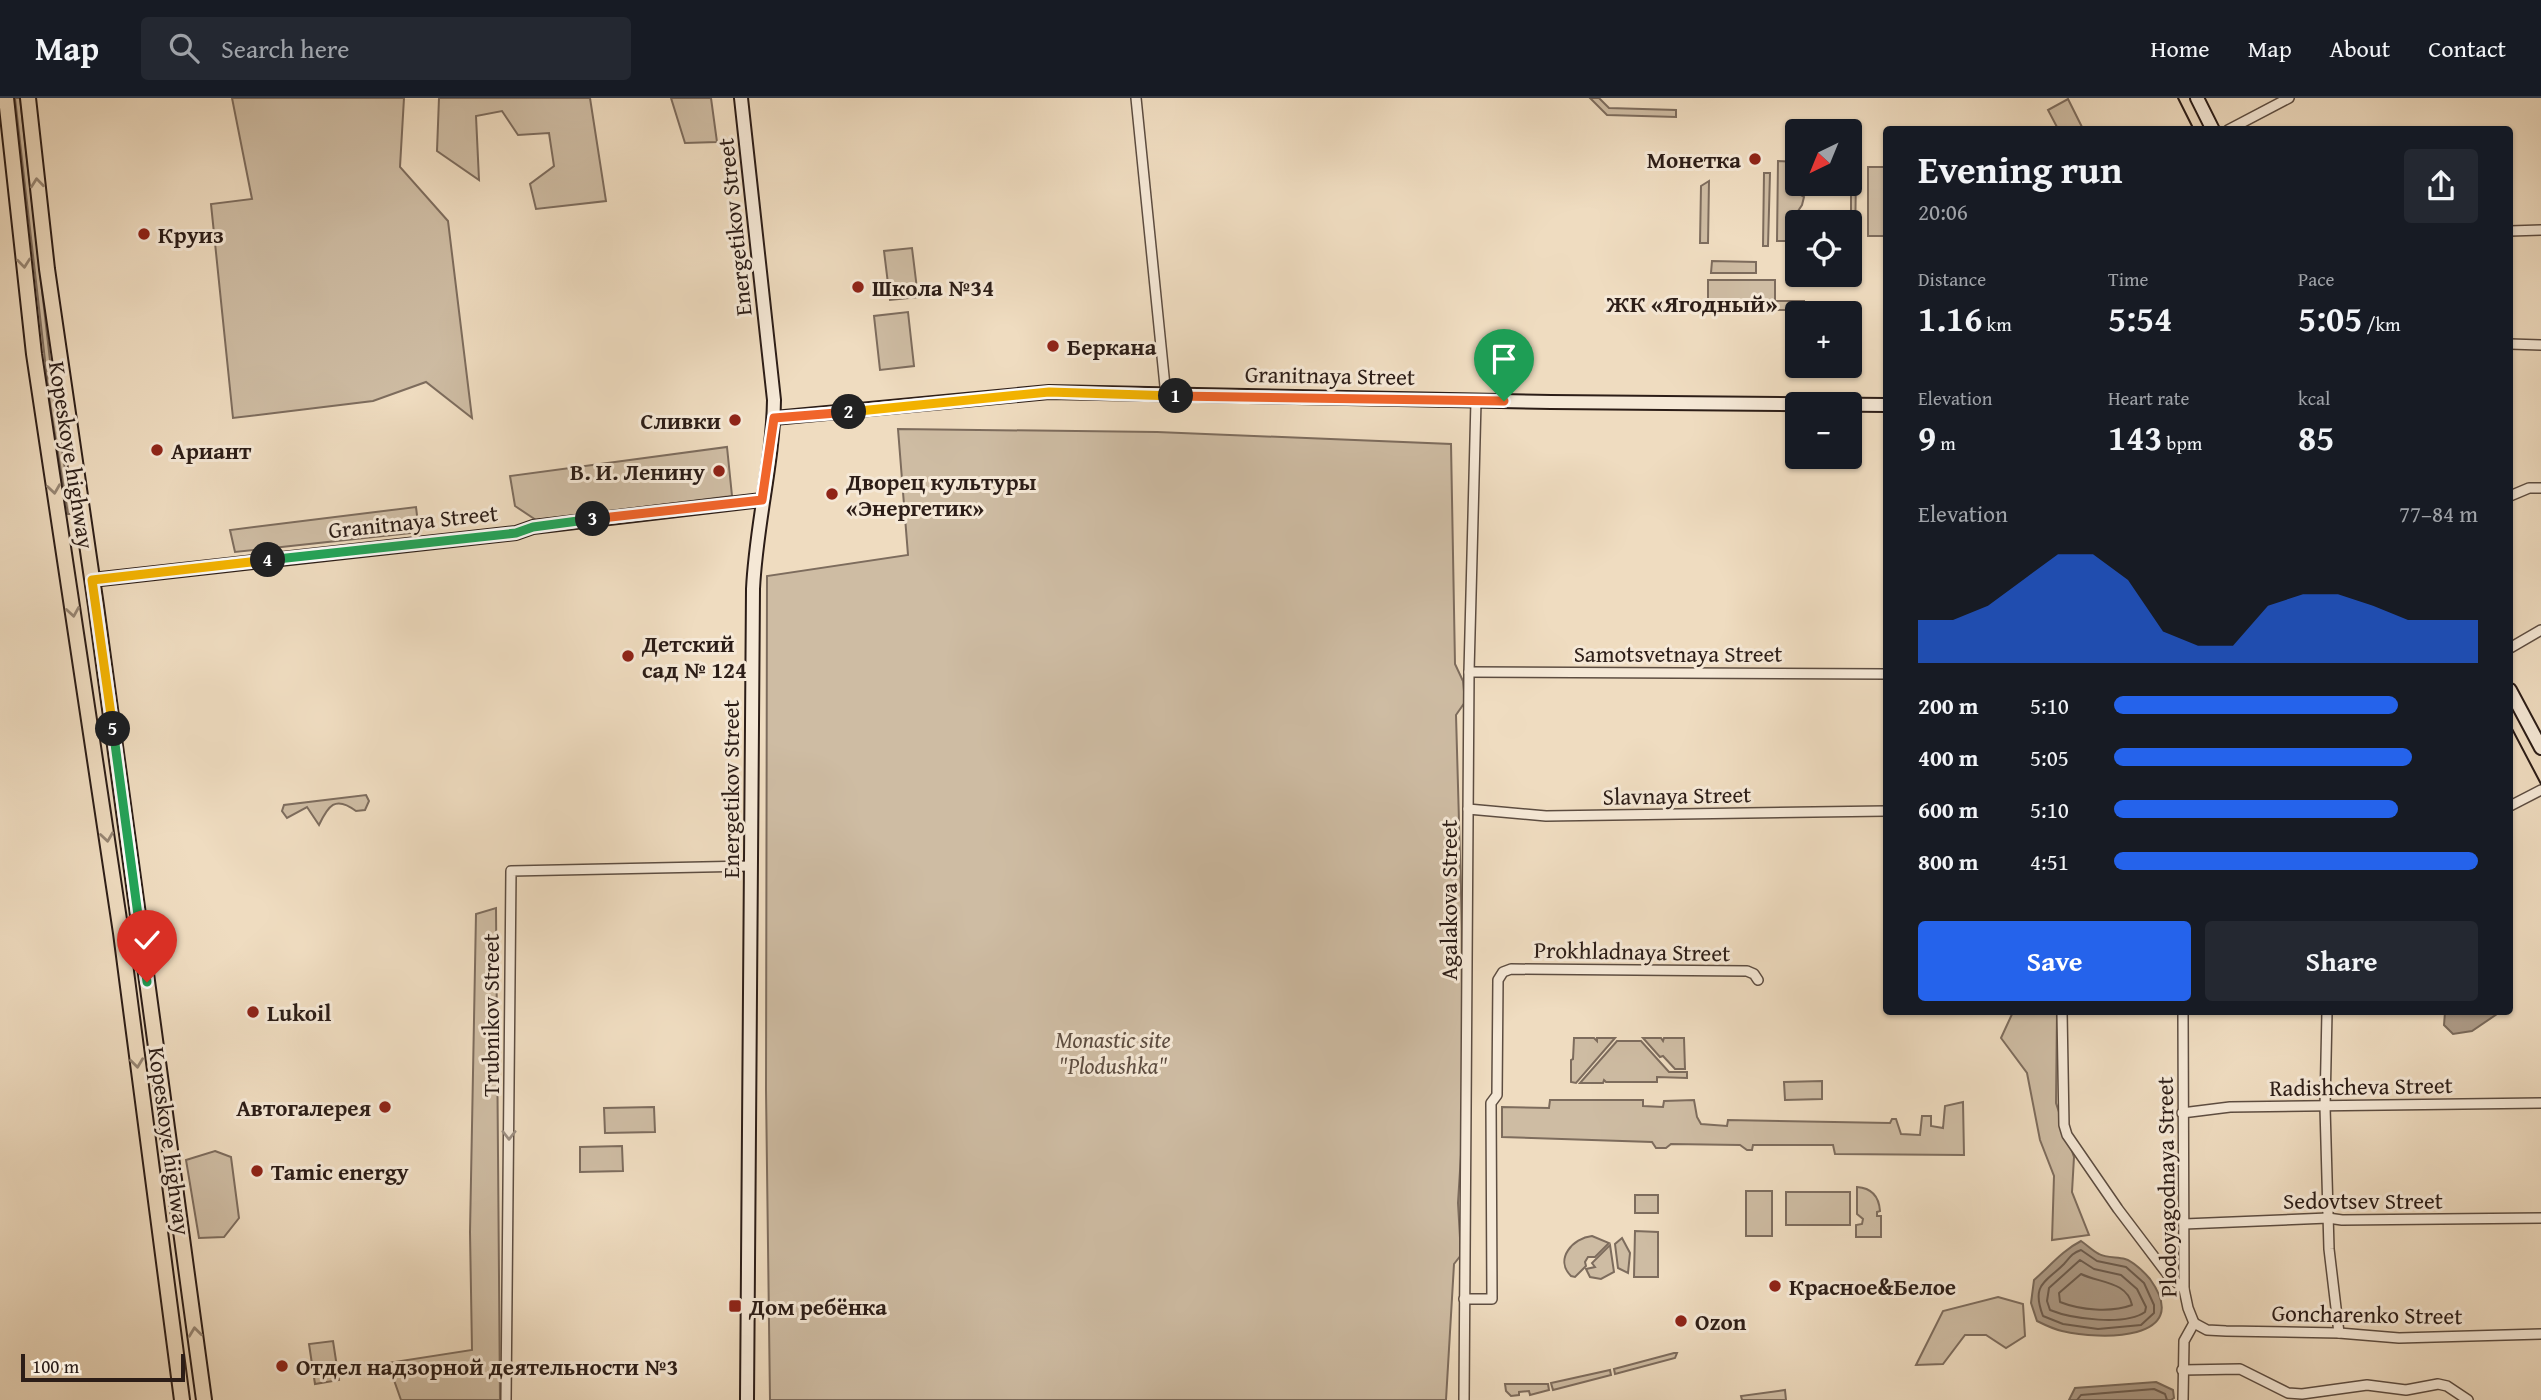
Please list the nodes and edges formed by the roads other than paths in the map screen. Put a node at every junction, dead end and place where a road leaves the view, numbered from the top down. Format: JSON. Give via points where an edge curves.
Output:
{"nodes":[{"id":1,"x":6,"y":98,"type":"edge"},
{"id":2,"x":28,"y":98,"type":"edge"},
{"id":3,"x":741,"y":98,"type":"edge"},
{"id":4,"x":1136,"y":98,"type":"edge"},
{"id":5,"x":2197,"y":98,"type":"edge"},
{"id":6,"x":2289,"y":98,"type":"edge"},
{"id":7,"x":2211,"y":126,"type":"edge"},
{"id":8,"x":2236,"y":126,"type":"edge"},
{"id":9,"x":2541,"y":230,"type":"edge"},
{"id":10,"x":2513,"y":231,"type":"edge"},
{"id":11,"x":2513,"y":344,"type":"edge"},
{"id":12,"x":2541,"y":345,"type":"edge"},
{"id":13,"x":1166,"y":396,"type":"junction"},
{"id":14,"x":1476,"y":401,"type":"junction"},
{"id":15,"x":1883,"y":405,"type":"edge"},
{"id":16,"x":774,"y":418,"type":"junction"},
{"id":17,"x":2541,"y":488,"type":"edge"},
{"id":18,"x":2513,"y":495,"type":"edge"},
{"id":19,"x":762,"y":500,"type":"junction"},
{"id":20,"x":92,"y":580,"type":"junction"},
{"id":21,"x":69,"y":583,"type":"junction"},
{"id":22,"x":2541,"y":630,"type":"edge"},
{"id":23,"x":2513,"y":646,"type":"edge"},
{"id":24,"x":1469,"y":672,"type":"junction"},
{"id":25,"x":1883,"y":674,"type":"edge"},
{"id":26,"x":2513,"y":697,"type":"edge"},
{"id":27,"x":2541,"y":748,"type":"edge"},
{"id":28,"x":2541,"y":790,"type":"edge"},
{"id":29,"x":2513,"y":804,"type":"edge"},
{"id":30,"x":1468,"y":809,"type":"junction"},
{"id":31,"x":1883,"y":811,"type":"edge"},
{"id":32,"x":751,"y":866,"type":"junction"},
{"id":33,"x":1758,"y":980,"type":"dead end"},
{"id":34,"x":2062,"y":1015,"type":"edge"},
{"id":35,"x":2183,"y":1015,"type":"edge"},
{"id":36,"x":2326,"y":1015,"type":"edge"},
{"id":37,"x":2541,"y":1103,"type":"edge"},
{"id":38,"x":2325,"y":1107,"type":"junction"},
{"id":39,"x":2182,"y":1113,"type":"junction"},
{"id":40,"x":2328,"y":1218,"type":"junction"},
{"id":41,"x":2541,"y":1218,"type":"edge"},
{"id":42,"x":2184,"y":1224,"type":"junction"},
{"id":43,"x":2184,"y":1289,"type":"junction"},
{"id":44,"x":190,"y":1293,"type":"junction"},
{"id":45,"x":168,"y":1297,"type":"junction"},
{"id":46,"x":1464,"y":1298,"type":"junction"},
{"id":47,"x":2194,"y":1324,"type":"junction"},
{"id":48,"x":2339,"y":1333,"type":"junction"},
{"id":49,"x":2541,"y":1334,"type":"edge"},
{"id":50,"x":200,"y":1369,"type":"junction"},
{"id":51,"x":2182,"y":1370,"type":"junction"},
{"id":52,"x":178,"y":1371,"type":"junction"},
{"id":53,"x":2405,"y":1395,"type":"edge"},
{"id":54,"x":182,"y":1400,"type":"edge"},
{"id":55,"x":204,"y":1400,"type":"edge"},
{"id":56,"x":506,"y":1400,"type":"edge"},
{"id":57,"x":747,"y":1400,"type":"edge"},
{"id":58,"x":1464,"y":1400,"type":"edge"},
{"id":59,"x":2183,"y":1400,"type":"edge"},
{"id":60,"x":2468,"y":1400,"type":"edge"}],
"edges":[{"from":1,"to":21,"type":"main road","name":"Kopeskoye highway","one_way":true,"via":[[34,354]]},
{"from":20,"to":2,"type":"main road","name":"Kopeskoye highway","one_way":true},
{"from":3,"to":16,"type":"street","name":"Energetikov Street"},
{"from":4,"to":13,"type":"street"},
{"from":5,"to":7,"type":"street"},
{"from":6,"to":8,"type":"street"},
{"from":9,"to":10,"type":"street"},
{"from":11,"to":12,"type":"street"},
{"from":13,"to":14,"type":"street","name":"Granitnaya Street"},
{"from":13,"to":16,"type":"street","name":"Granitnaya Street","via":[[1049,392]]},
{"from":14,"to":15,"type":"street","name":"Granitnaya Street"},
{"from":14,"to":24,"type":"street","name":"Agalakova Street"},
{"from":16,"to":19,"type":"street","name":"Energetikov Street"},
{"from":17,"to":18,"type":"street"},
{"from":19,"to":20,"type":"street","name":"Granitnaya Street"},
{"from":19,"to":32,"type":"street","name":"Energetikov Street","via":[[753,589]]},
{"from":20,"to":21,"type":"main road","name":"Granitnaya Street"},
{"from":20,"to":44,"type":"main road","name":"Kopeskoye highway"},
{"from":21,"to":45,"type":"main road","name":"Kopeskoye highway","one_way":true},
{"from":22,"to":23,"type":"street"},
{"from":24,"to":25,"type":"street","name":"Samotsvetnaya Street"},
{"from":24,"to":30,"type":"street","name":"Agalakova Street"},
{"from":26,"to":27,"type":"street"},
{"from":28,"to":29,"type":"street"},
{"from":30,"to":31,"type":"street","name":"Slavnaya Street","via":[[1546,816]]},
{"from":30,"to":46,"type":"street","name":"Agalakova Street"},
{"from":32,"to":56,"type":"street","name":"Trubnikov Street","one_way":true,"via":[[511,871]]},
{"from":32,"to":57,"type":"street","name":"Energetikov Street"},
{"from":33,"to":46,"type":"street","name":"Prokhladnaya Street","via":[[1747,971],[1503,972],[1498,980],[1497,1094],[1490,1103],[1492,1299]]},
{"from":34,"to":43,"type":"street","via":[[2067,1136],[2168,1275]]},
{"from":35,"to":39,"type":"street","name":"Plodoyagodnaya Street"},
{"from":36,"to":38,"type":"street"},
{"from":37,"to":38,"type":"street","name":"Radishcheva Street"},
{"from":38,"to":39,"type":"street","name":"Radishcheva Street","via":[[2230,1107]]},
{"from":38,"to":40,"type":"street"},
{"from":39,"to":42,"type":"street","name":"Plodoyagodnaya Street"},
{"from":40,"to":41,"type":"street","name":"Sedovtsev Street"},
{"from":40,"to":42,"type":"street","name":"Sedovtsev Street"},
{"from":40,"to":48,"type":"street"},
{"from":42,"to":43,"type":"street","name":"Plodoyagodnaya Street"},
{"from":43,"to":47,"type":"street","name":"Plodoyagodnaya Street"},
{"from":44,"to":45,"type":"main road"},
{"from":50,"to":44,"type":"main road","name":"Kopeskoye highway","one_way":true},
{"from":45,"to":52,"type":"main road","name":"Kopeskoye highway"},
{"from":46,"to":58,"type":"street","name":"Agalakova Street"},
{"from":47,"to":48,"type":"street","name":"Goncharenko Street","via":[[2207,1330]]},
{"from":47,"to":51,"type":"street","name":"Plodoyagodnaya Street","via":[[2184,1341]]},
{"from":48,"to":49,"type":"street","name":"Goncharenko Street","via":[[2399,1338]]},
{"from":50,"to":52,"type":"main road"},
{"from":50,"to":55,"type":"main road","name":"Kopeskoye highway"},
{"from":51,"to":53,"type":"street","via":[[2241,1369],[2288,1393],[2367,1385]]},
{"from":51,"to":59,"type":"street","name":"Plodoyagodnaya Street"},
{"from":52,"to":54,"type":"main road","name":"Kopeskoye highway"},
{"from":53,"to":60,"type":"street","via":[[2438,1384]]}]}
